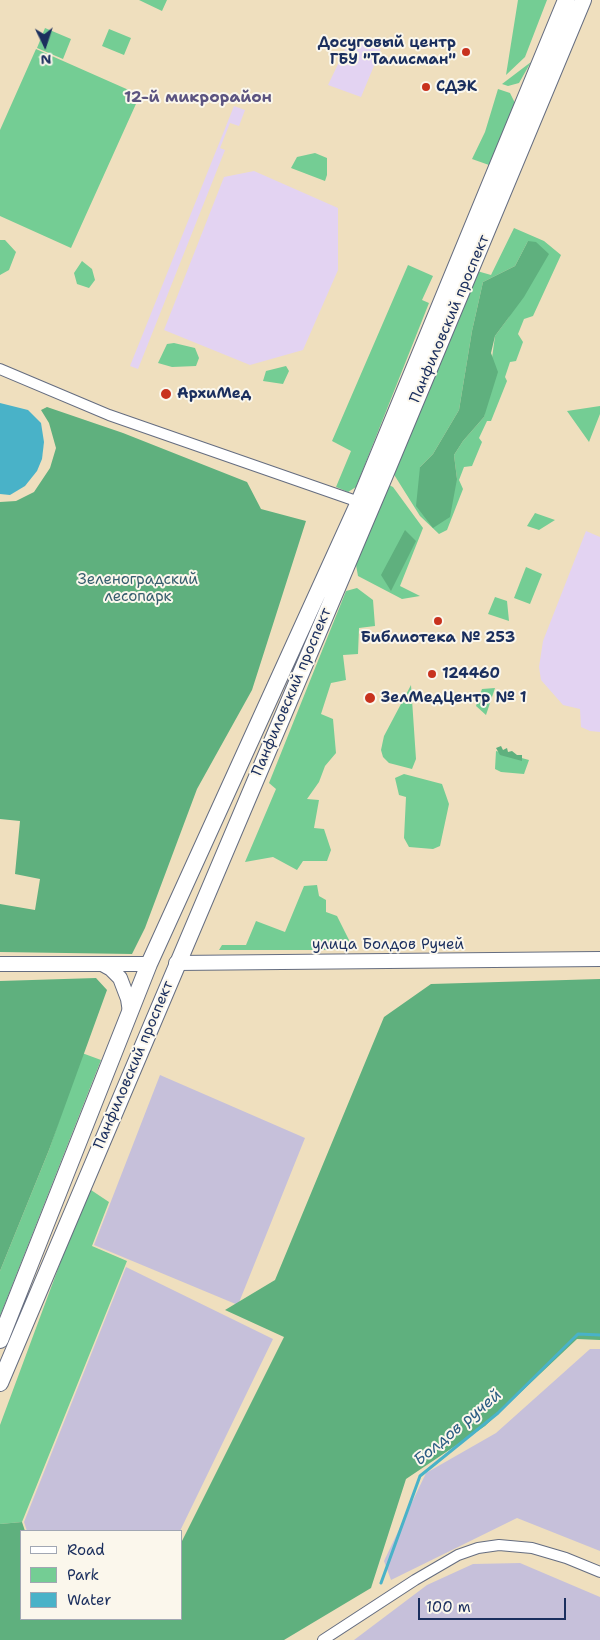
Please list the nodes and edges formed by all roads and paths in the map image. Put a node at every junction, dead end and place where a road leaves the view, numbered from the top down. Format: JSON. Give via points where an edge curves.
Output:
{"nodes":[{"id":1,"x":566,"y":0,"type":"edge"},
{"id":2,"x":583,"y":0,"type":"edge"},
{"id":3,"x":0,"y":369,"type":"edge"},
{"id":4,"x":359,"y":502,"type":"junction"},
{"id":5,"x":600,"y":959,"type":"edge"},
{"id":6,"x":176,"y":963,"type":"junction"},
{"id":7,"x":0,"y":964,"type":"edge"},
{"id":8,"x":101,"y":964,"type":"junction"},
{"id":9,"x":149,"y":964,"type":"junction"},
{"id":10,"x":130,"y":1012,"type":"junction"},
{"id":11,"x":0,"y":1340,"type":"edge"},
{"id":12,"x":0,"y":1383,"type":"edge"},
{"id":13,"x":600,"y":1572,"type":"edge"},
{"id":14,"x":323,"y":1640,"type":"edge"}],
"edges":[{"from":1,"to":4,"type":"main road","name":"Панфиловский проспект"},
{"from":2,"to":6,"type":"main road","name":"Панфиловский проспект","via":[[382,483]]},
{"from":3,"to":4,"type":"street","via":[[109,414]]},
{"from":4,"to":9,"type":"main road","name":"Панфиловский проспект"},
{"from":5,"to":6,"type":"street","name":"улица Болдов Ручей"},
{"from":6,"to":9,"type":"main road"},
{"from":6,"to":12,"type":"main road","name":"Панфиловский проспект"},
{"from":7,"to":8,"type":"street"},
{"from":8,"to":9,"type":"street"},
{"from":8,"to":10,"type":"street","via":[[120,978]]},
{"from":9,"to":10,"type":"main road","name":"Панфиловский проспект"},
{"from":10,"to":11,"type":"main road","name":"Панфиловский проспект"},
{"from":13,"to":14,"type":"street","via":[[532,1548],[499,1545],[478,1548],[458,1555],[415,1580]]}]}
